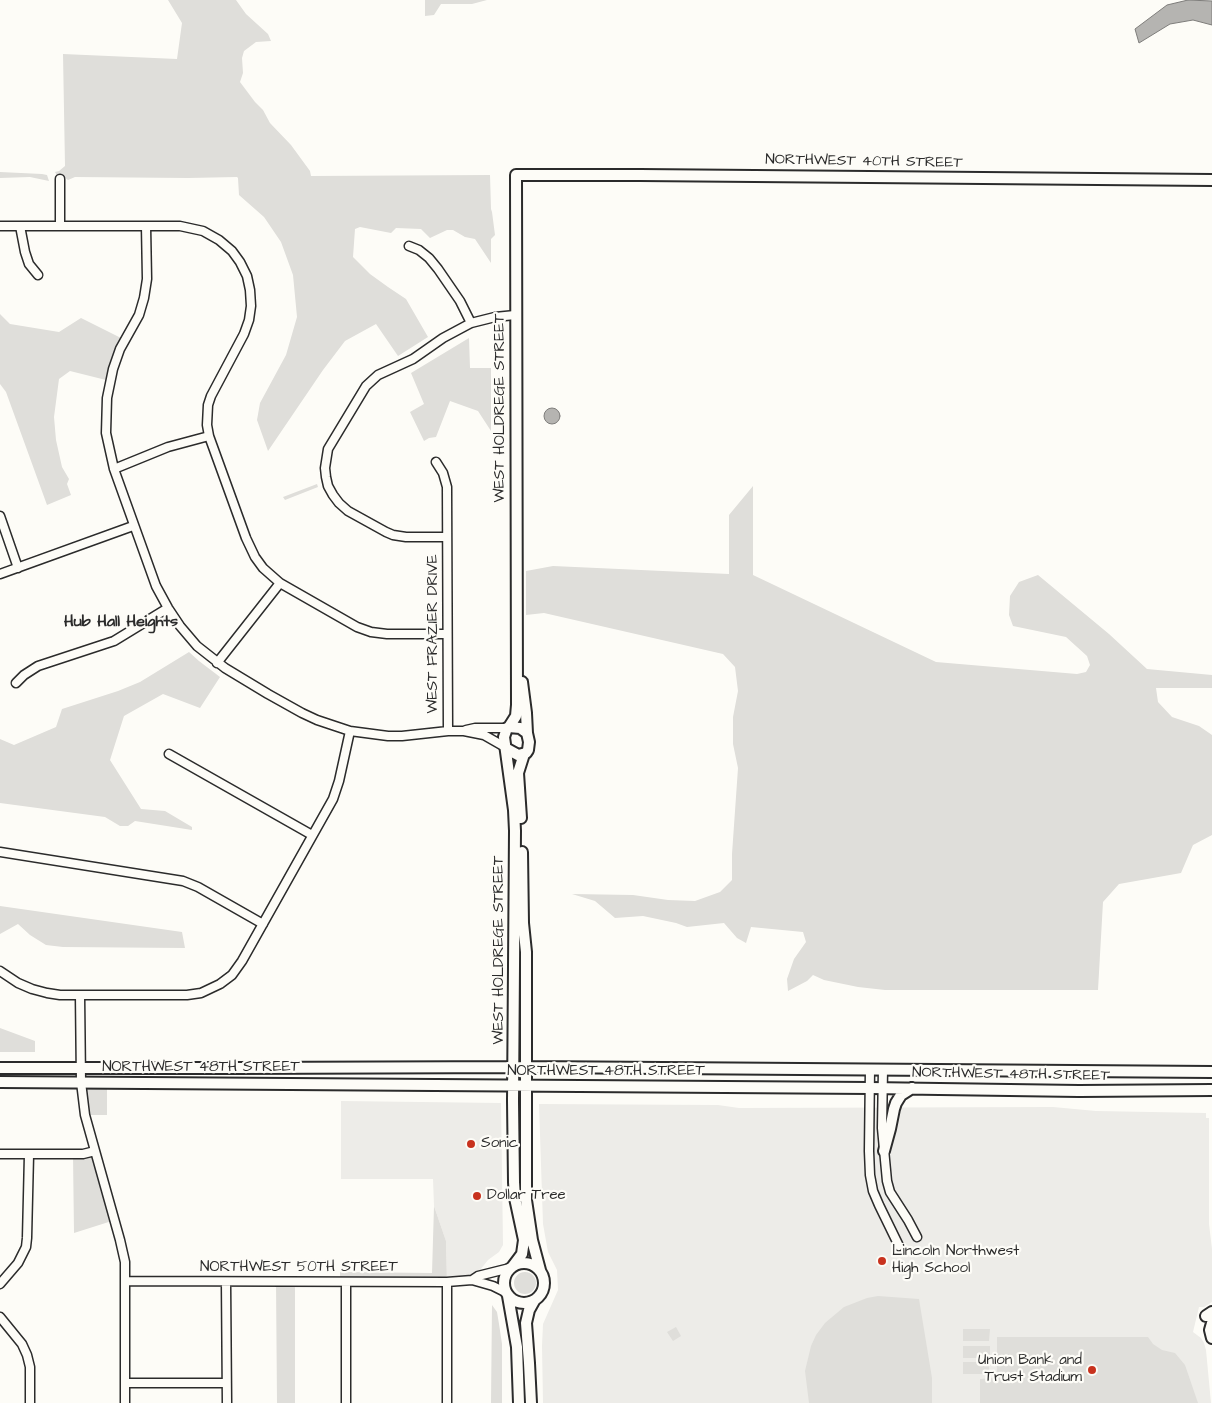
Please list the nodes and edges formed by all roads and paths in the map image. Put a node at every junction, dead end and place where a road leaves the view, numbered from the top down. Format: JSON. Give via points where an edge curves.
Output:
{"nodes":[{"id":1,"x":516,"y":175,"type":"joint"},
{"id":2,"x":60,"y":179,"type":"dead end"},
{"id":3,"x":1212,"y":180,"type":"edge"},
{"id":4,"x":0,"y":226,"type":"edge"},
{"id":5,"x":20,"y":226,"type":"junction"},
{"id":6,"x":60,"y":226,"type":"junction"},
{"id":7,"x":146,"y":226,"type":"junction"},
{"id":8,"x":409,"y":246,"type":"dead end"},
{"id":9,"x":38,"y":275,"type":"dead end"},
{"id":10,"x":516,"y":315,"type":"junction"},
{"id":11,"x":471,"y":323,"type":"junction"},
{"id":12,"x":209,"y":436,"type":"junction"},
{"id":13,"x":436,"y":462,"type":"dead end"},
{"id":14,"x":114,"y":469,"type":"junction"},
{"id":15,"x":0,"y":516,"type":"edge"},
{"id":16,"x":133,"y":526,"type":"junction"},
{"id":17,"x":447,"y":537,"type":"junction"},
{"id":18,"x":18,"y":568,"type":"junction"},
{"id":19,"x":0,"y":574,"type":"edge"},
{"id":20,"x":280,"y":583,"type":"junction"},
{"id":21,"x":168,"y":608,"type":"junction"},
{"id":22,"x":447,"y":634,"type":"junction"},
{"id":23,"x":518,"y":641,"type":"junction"},
{"id":24,"x":217,"y":663,"type":"junction"},
{"id":25,"x":16,"y":684,"type":"dead end"},
{"id":26,"x":508,"y":727,"type":"junction"},
{"id":27,"x":350,"y":731,"type":"junction"},
{"id":28,"x":448,"y":731,"type":"junction"},
{"id":29,"x":464,"y":731,"type":"junction"},
{"id":30,"x":527,"y":733,"type":"junction"},
{"id":31,"x":506,"y":748,"type":"junction"},
{"id":32,"x":169,"y":754,"type":"dead end"},
{"id":33,"x":524,"y":754,"type":"junction"},
{"id":34,"x":312,"y":835,"type":"junction"},
{"id":35,"x":0,"y":852,"type":"edge"},
{"id":36,"x":263,"y":924,"type":"junction"},
{"id":37,"x":0,"y":971,"type":"edge"},
{"id":38,"x":80,"y":995,"type":"junction"},
{"id":39,"x":80,"y":1067,"type":"junction"},
{"id":40,"x":527,"y":1067,"type":"junction"},
{"id":41,"x":0,"y":1068,"type":"edge"},
{"id":42,"x":514,"y":1068,"type":"junction"},
{"id":43,"x":870,"y":1069,"type":"junction"},
{"id":44,"x":883,"y":1070,"type":"junction"},
{"id":45,"x":1212,"y":1072,"type":"edge"},
{"id":46,"x":0,"y":1082,"type":"edge"},
{"id":47,"x":81,"y":1082,"type":"junction"},
{"id":48,"x":514,"y":1086,"type":"junction"},
{"id":49,"x":526,"y":1086,"type":"junction"},
{"id":50,"x":870,"y":1088,"type":"junction"},
{"id":51,"x":882,"y":1088,"type":"junction"},
{"id":52,"x":912,"y":1088,"type":"junction"},
{"id":53,"x":1212,"y":1090,"type":"edge"},
{"id":54,"x":95,"y":1151,"type":"junction"},
{"id":55,"x":884,"y":1151,"type":"junction"},
{"id":56,"x":0,"y":1154,"type":"edge"},
{"id":57,"x":29,"y":1154,"type":"junction"},
{"id":58,"x":917,"y":1237,"type":"dead end"},
{"id":59,"x":899,"y":1246,"type":"dead end"},
{"id":60,"x":511,"y":1267,"type":"junction"},
{"id":61,"x":540,"y":1270,"type":"junction"},
{"id":62,"x":472,"y":1280,"type":"junction"},
{"id":63,"x":125,"y":1281,"type":"junction"},
{"id":64,"x":226,"y":1282,"type":"junction"},
{"id":65,"x":346,"y":1282,"type":"junction"},
{"id":66,"x":447,"y":1282,"type":"junction"},
{"id":67,"x":0,"y":1284,"type":"edge"},
{"id":68,"x":507,"y":1294,"type":"junction"},
{"id":69,"x":534,"y":1301,"type":"junction"},
{"id":70,"x":1210,"y":1317,"type":"edge"},
{"id":71,"x":0,"y":1318,"type":"edge"},
{"id":72,"x":1212,"y":1338,"type":"edge"},
{"id":73,"x":125,"y":1383,"type":"junction"},
{"id":74,"x":226,"y":1383,"type":"junction"},
{"id":75,"x":30,"y":1403,"type":"edge"},
{"id":76,"x":125,"y":1403,"type":"edge"},
{"id":77,"x":227,"y":1403,"type":"edge"},
{"id":78,"x":346,"y":1403,"type":"edge"},
{"id":79,"x":447,"y":1403,"type":"edge"},
{"id":80,"x":519,"y":1403,"type":"edge"},
{"id":81,"x":531,"y":1403,"type":"edge"}],
"edges":[{"from":1,"to":3,"type":"main road","name":"NORTHWEST 40TH STREET"},
{"from":1,"to":10,"type":"main road","name":"WEST HOLDREGE STREET"},
{"from":2,"to":6,"type":"street"},
{"from":4,"to":5,"type":"street"},
{"from":5,"to":6,"type":"street"},
{"from":5,"to":9,"type":"street","via":[[29,264]]},
{"from":6,"to":7,"type":"street"},
{"from":7,"to":12,"type":"street","via":[[198,229],[232,251],[247,276],[251,306],[249,320],[210,396],[207,414]]},
{"from":7,"to":14,"type":"street","via":[[144,298],[117,359],[107,398],[106,433]]},
{"from":8,"to":11,"type":"street","via":[[419,250],[438,269]]},
{"from":10,"to":11,"type":"street"},
{"from":10,"to":23,"type":"main road","name":"WEST HOLDREGE STREET"},
{"from":11,"to":17,"type":"street","via":[[372,380],[332,441],[326,458],[328,486],[348,511],[393,535]]},
{"from":12,"to":14,"type":"street","via":[[168,447]]},
{"from":12,"to":20,"type":"street","via":[[250,548],[263,568]]},
{"from":13,"to":17,"type":"street","name":"WEST FRAZIER DRIVE","via":[[446,487]]},
{"from":14,"to":16,"type":"street"},
{"from":15,"to":18,"type":"street"},
{"from":16,"to":18,"type":"street"},
{"from":16,"to":21,"type":"street"},
{"from":17,"to":22,"type":"street","name":"WEST FRAZIER DRIVE"},
{"from":18,"to":19,"type":"street"},
{"from":20,"to":22,"type":"street","via":[[364,630],[387,634]]},
{"from":20,"to":24,"type":"street"},
{"from":21,"to":24,"type":"street","via":[[183,630]]},
{"from":21,"to":25,"type":"street","via":[[114,641],[38,666]]},
{"from":22,"to":28,"type":"street","name":"WEST FRAZIER DRIVE"},
{"from":23,"to":26,"type":"main road","name":"WEST HOLDREGE STREET","via":[[517,712]]},
{"from":23,"to":30,"type":"main road","name":"WEST HOLDREGE STREET"},
{"from":24,"to":27,"type":"street","via":[[302,713]]},
{"from":26,"to":29,"type":"street"},
{"from":26,"to":30,"type":"main road","via":[[520,728]]},
{"from":26,"to":31,"type":"main road","via":[[504,737]]},
{"from":27,"to":28,"type":"street","via":[[394,736]]},
{"from":27,"to":34,"type":"street","via":[[336,794]]},
{"from":28,"to":29,"type":"street"},
{"from":29,"to":31,"type":"street","via":[[484,735]]},
{"from":30,"to":33,"type":"main road","via":[[529,747]]},
{"from":31,"to":33,"type":"main road","via":[[514,754]]},
{"from":31,"to":42,"type":"main road","name":"WEST HOLDREGE STREET","via":[[515,831]]},
{"from":32,"to":34,"type":"street"},
{"from":33,"to":40,"type":"main road","name":"WEST HOLDREGE STREET","via":[[518,778],[526,952]]},
{"from":34,"to":36,"type":"street"},
{"from":35,"to":36,"type":"street","via":[[177,879],[198,887]]},
{"from":36,"to":38,"type":"street","via":[[236,970],[215,987],[201,993]]},
{"from":37,"to":38,"type":"street","via":[[32,989]]},
{"from":38,"to":39,"type":"street"},
{"from":39,"to":41,"type":"main road","name":"NORTHWEST 48TH STREET"},
{"from":39,"to":42,"type":"main road","name":"NORTHWEST 48TH STREET"},
{"from":39,"to":47,"type":"street"},
{"from":40,"to":42,"type":"main road","name":"NORTHWEST 48TH STREET"},
{"from":40,"to":43,"type":"main road","name":"NORTHWEST 48TH STREET"},
{"from":40,"to":49,"type":"main road","name":"WEST HOLDREGE STREET"},
{"from":42,"to":48,"type":"main road","name":"WEST HOLDREGE STREET"},
{"from":43,"to":44,"type":"main road","name":"NORTHWEST 48TH STREET"},
{"from":43,"to":50,"type":"street"},
{"from":44,"to":45,"type":"main road","name":"NORTHWEST 48TH STREET"},
{"from":44,"to":51,"type":"street"},
{"from":46,"to":47,"type":"main road","name":"NORTHWEST 48TH STREET"},
{"from":47,"to":48,"type":"main road","name":"NORTHWEST 48TH STREET"},
{"from":47,"to":54,"type":"street","via":[[85,1115]]},
{"from":48,"to":49,"type":"main road","name":"NORTHWEST 48TH STREET"},
{"from":48,"to":60,"type":"main road","name":"WEST HOLDREGE STREET","via":[[516,1198],[524,1240],[522,1254]]},
{"from":49,"to":50,"type":"main road","name":"NORTHWEST 48TH STREET"},
{"from":49,"to":61,"type":"main road","name":"WEST HOLDREGE STREET","via":[[527,1212]]},
{"from":50,"to":51,"type":"main road","name":"NORTHWEST 48TH STREET"},
{"from":50,"to":59,"type":"street","via":[[870,1175],[879,1206]]},
{"from":51,"to":52,"type":"main road","name":"NORTHWEST 48TH STREET"},
{"from":51,"to":55,"type":"street"},
{"from":52,"to":53,"type":"main road","name":"NORTHWEST 48TH STREET"},
{"from":52,"to":55,"type":"main road","via":[[896,1103]]},
{"from":54,"to":57,"type":"street"},
{"from":54,"to":63,"type":"street","via":[[123,1250]]},
{"from":55,"to":58,"type":"street","via":[[890,1192]]},
{"from":56,"to":57,"type":"street"},
{"from":57,"to":67,"type":"street","via":[[26,1247],[18,1263]]},
{"from":60,"to":61,"type":"main road","via":[[530,1264]]},
{"from":60,"to":62,"type":"street","name":"NORTHWEST 50TH STREET"},
{"from":60,"to":68,"type":"main road","via":[[504,1280]]},
{"from":61,"to":69,"type":"main road","via":[[544,1279],[543,1292]]},
{"from":62,"to":66,"type":"street","name":"NORTHWEST 50TH STREET"},
{"from":62,"to":68,"type":"street","name":"NORTHWEST 50TH STREET"},
{"from":63,"to":64,"type":"street","name":"NORTHWEST 50TH STREET"},
{"from":63,"to":73,"type":"street"},
{"from":64,"to":65,"type":"street","name":"NORTHWEST 50TH STREET"},
{"from":64,"to":74,"type":"street"},
{"from":65,"to":66,"type":"street","name":"NORTHWEST 50TH STREET"},
{"from":65,"to":78,"type":"street"},
{"from":66,"to":79,"type":"street"},
{"from":68,"to":69,"type":"main road","via":[[523,1304]]},
{"from":68,"to":80,"type":"main road","via":[[517,1347]]},
{"from":69,"to":81,"type":"main road","via":[[526,1323]]},
{"from":70,"to":72,"type":"main road"},
{"from":71,"to":75,"type":"street","via":[[27,1354]]},
{"from":73,"to":74,"type":"street"},
{"from":73,"to":76,"type":"street"},
{"from":74,"to":77,"type":"street"}]}
